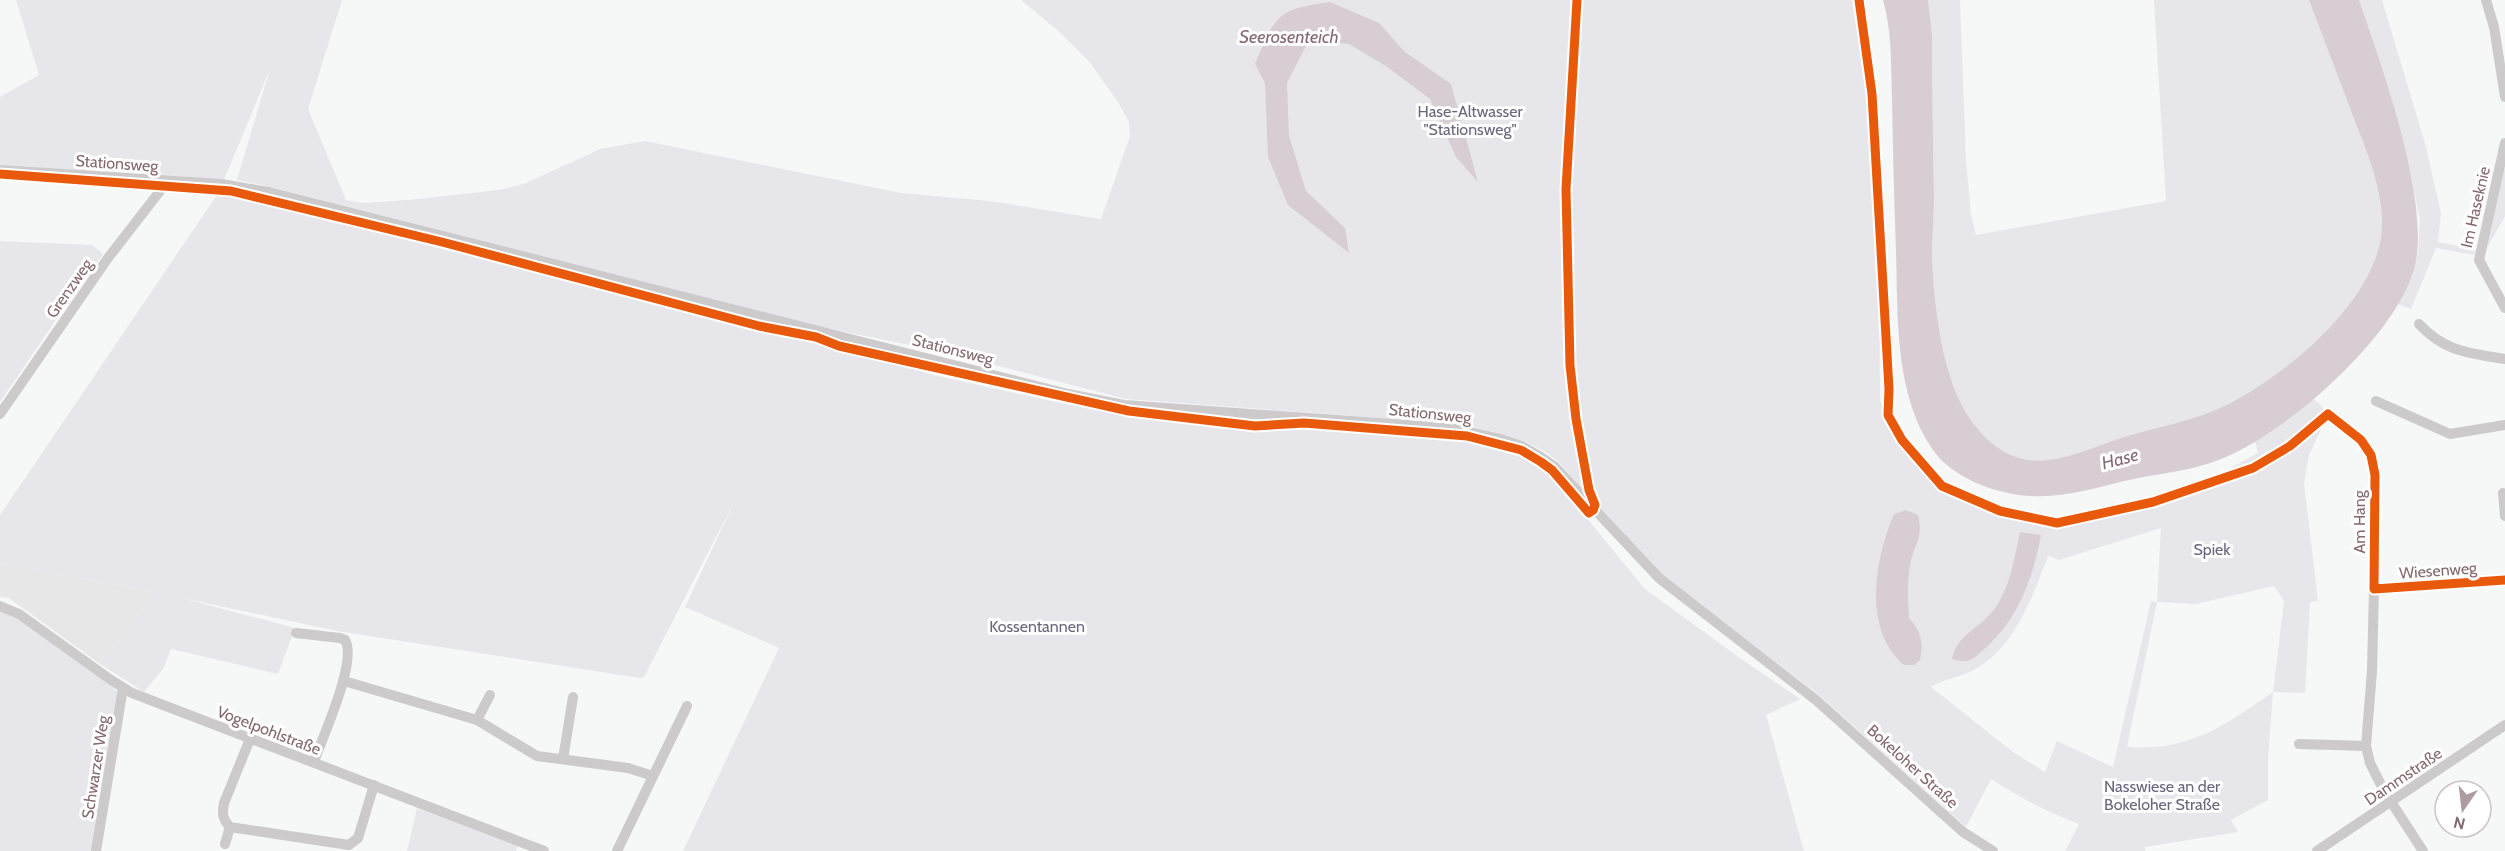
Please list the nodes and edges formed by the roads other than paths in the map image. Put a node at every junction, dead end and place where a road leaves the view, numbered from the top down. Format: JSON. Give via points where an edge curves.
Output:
{"nodes":[{"id":1,"x":2486,"y":0,"type":"edge"},
{"id":2,"x":2505,"y":97,"type":"edge"},
{"id":3,"x":2505,"y":143,"type":"edge"},
{"id":4,"x":0,"y":170,"type":"edge"},
{"id":5,"x":165,"y":181,"type":"junction"},
{"id":6,"x":2505,"y":308,"type":"edge"},
{"id":7,"x":2419,"y":324,"type":"dead end"},
{"id":8,"x":2505,"y":359,"type":"edge"},
{"id":9,"x":2376,"y":401,"type":"dead end"},
{"id":10,"x":0,"y":414,"type":"edge"},
{"id":11,"x":2505,"y":425,"type":"edge"},
{"id":12,"x":2371,"y":454,"type":"dead end"},
{"id":13,"x":2503,"y":493,"type":"dead end"},
{"id":14,"x":2505,"y":516,"type":"edge"},
{"id":15,"x":2505,"y":580,"type":"edge"},
{"id":16,"x":2374,"y":589,"type":"junction"},
{"id":17,"x":0,"y":606,"type":"edge"},
{"id":18,"x":296,"y":633,"type":"dead end"},
{"id":19,"x":344,"y":681,"type":"junction"},
{"id":20,"x":123,"y":688,"type":"junction"},
{"id":21,"x":490,"y":695,"type":"dead end"},
{"id":22,"x":573,"y":697,"type":"dead end"},
{"id":23,"x":1816,"y":700,"type":"joint"},
{"id":24,"x":687,"y":706,"type":"dead end"},
{"id":25,"x":477,"y":720,"type":"junction"},
{"id":26,"x":2505,"y":725,"type":"edge"},
{"id":27,"x":250,"y":739,"type":"junction"},
{"id":28,"x":2299,"y":744,"type":"dead end"},
{"id":29,"x":2366,"y":747,"type":"junction"},
{"id":30,"x":563,"y":759,"type":"junction"},
{"id":31,"x":314,"y":762,"type":"junction"},
{"id":32,"x":653,"y":776,"type":"junction"},
{"id":33,"x":374,"y":785,"type":"junction"},
{"id":34,"x":2390,"y":802,"type":"junction"},
{"id":35,"x":230,"y":827,"type":"junction"},
{"id":36,"x":225,"y":844,"type":"dead end"},
{"id":37,"x":349,"y":845,"type":"junction"},
{"id":38,"x":96,"y":851,"type":"edge"},
{"id":39,"x":363,"y":851,"type":"edge"},
{"id":40,"x":544,"y":851,"type":"edge"},
{"id":41,"x":617,"y":851,"type":"edge"},
{"id":42,"x":1993,"y":851,"type":"edge"},
{"id":43,"x":2317,"y":851,"type":"edge"},
{"id":44,"x":2423,"y":851,"type":"edge"}],
"edges":[{"from":1,"to":2,"type":"street"},
{"from":3,"to":6,"type":"street","name":"Im Haseknie","via":[[2478,260]]},
{"from":4,"to":5,"type":"street","name":"Stationsweg"},
{"from":5,"to":10,"type":"street","name":"Grenzweg"},
{"from":5,"to":23,"type":"street","name":"Stationsweg","via":[[269,192],[1124,405],[1450,428],[1501,439],[1522,446],[1554,466],[1659,578]]},
{"from":7,"to":8,"type":"street","via":[[2433,340],[2461,351]]},
{"from":9,"to":11,"type":"street","via":[[2450,434]]},
{"from":12,"to":16,"type":"street","name":"Am Hang","via":[[2375,475]]},
{"from":13,"to":14,"type":"street"},
{"from":15,"to":16,"type":"street","name":"Wiesenweg"},
{"from":16,"to":29,"type":"street","name":"Am Hang"},
{"from":17,"to":20,"type":"street","name":"Vogelpohlstraße","via":[[19,614]]},
{"from":18,"to":19,"type":"street","via":[[345,640],[349,649]]},
{"from":19,"to":25,"type":"street"},
{"from":19,"to":31,"type":"street"},
{"from":20,"to":27,"type":"street","name":"Vogelpohlstraße"},
{"from":20,"to":38,"type":"street","name":"Schwarzer Weg"},
{"from":21,"to":25,"type":"street"},
{"from":22,"to":30,"type":"street"},
{"from":23,"to":42,"type":"street","name":"Bokeloher Straße","via":[[1963,832]]},
{"from":24,"to":32,"type":"street"},
{"from":25,"to":30,"type":"street","via":[[537,756]]},
{"from":26,"to":34,"type":"street","name":"Dammstraße"},
{"from":27,"to":31,"type":"street","name":"Vogelpohlstraße"},
{"from":27,"to":35,"type":"street","via":[[224,803],[224,822]]},
{"from":28,"to":29,"type":"street"},
{"from":29,"to":34,"type":"street","name":"Am Hang"},
{"from":30,"to":32,"type":"street","via":[[628,768]]},
{"from":31,"to":33,"type":"street","name":"Vogelpohlstraße"},
{"from":32,"to":41,"type":"street"},
{"from":33,"to":37,"type":"street","via":[[358,838]]},
{"from":33,"to":40,"type":"street","name":"Vogelpohlstraße"},
{"from":34,"to":43,"type":"street","name":"Dammstraße"},
{"from":34,"to":44,"type":"street","name":"Am Hang"},
{"from":35,"to":36,"type":"street"},
{"from":35,"to":37,"type":"street"},
{"from":37,"to":39,"type":"street"}]}
